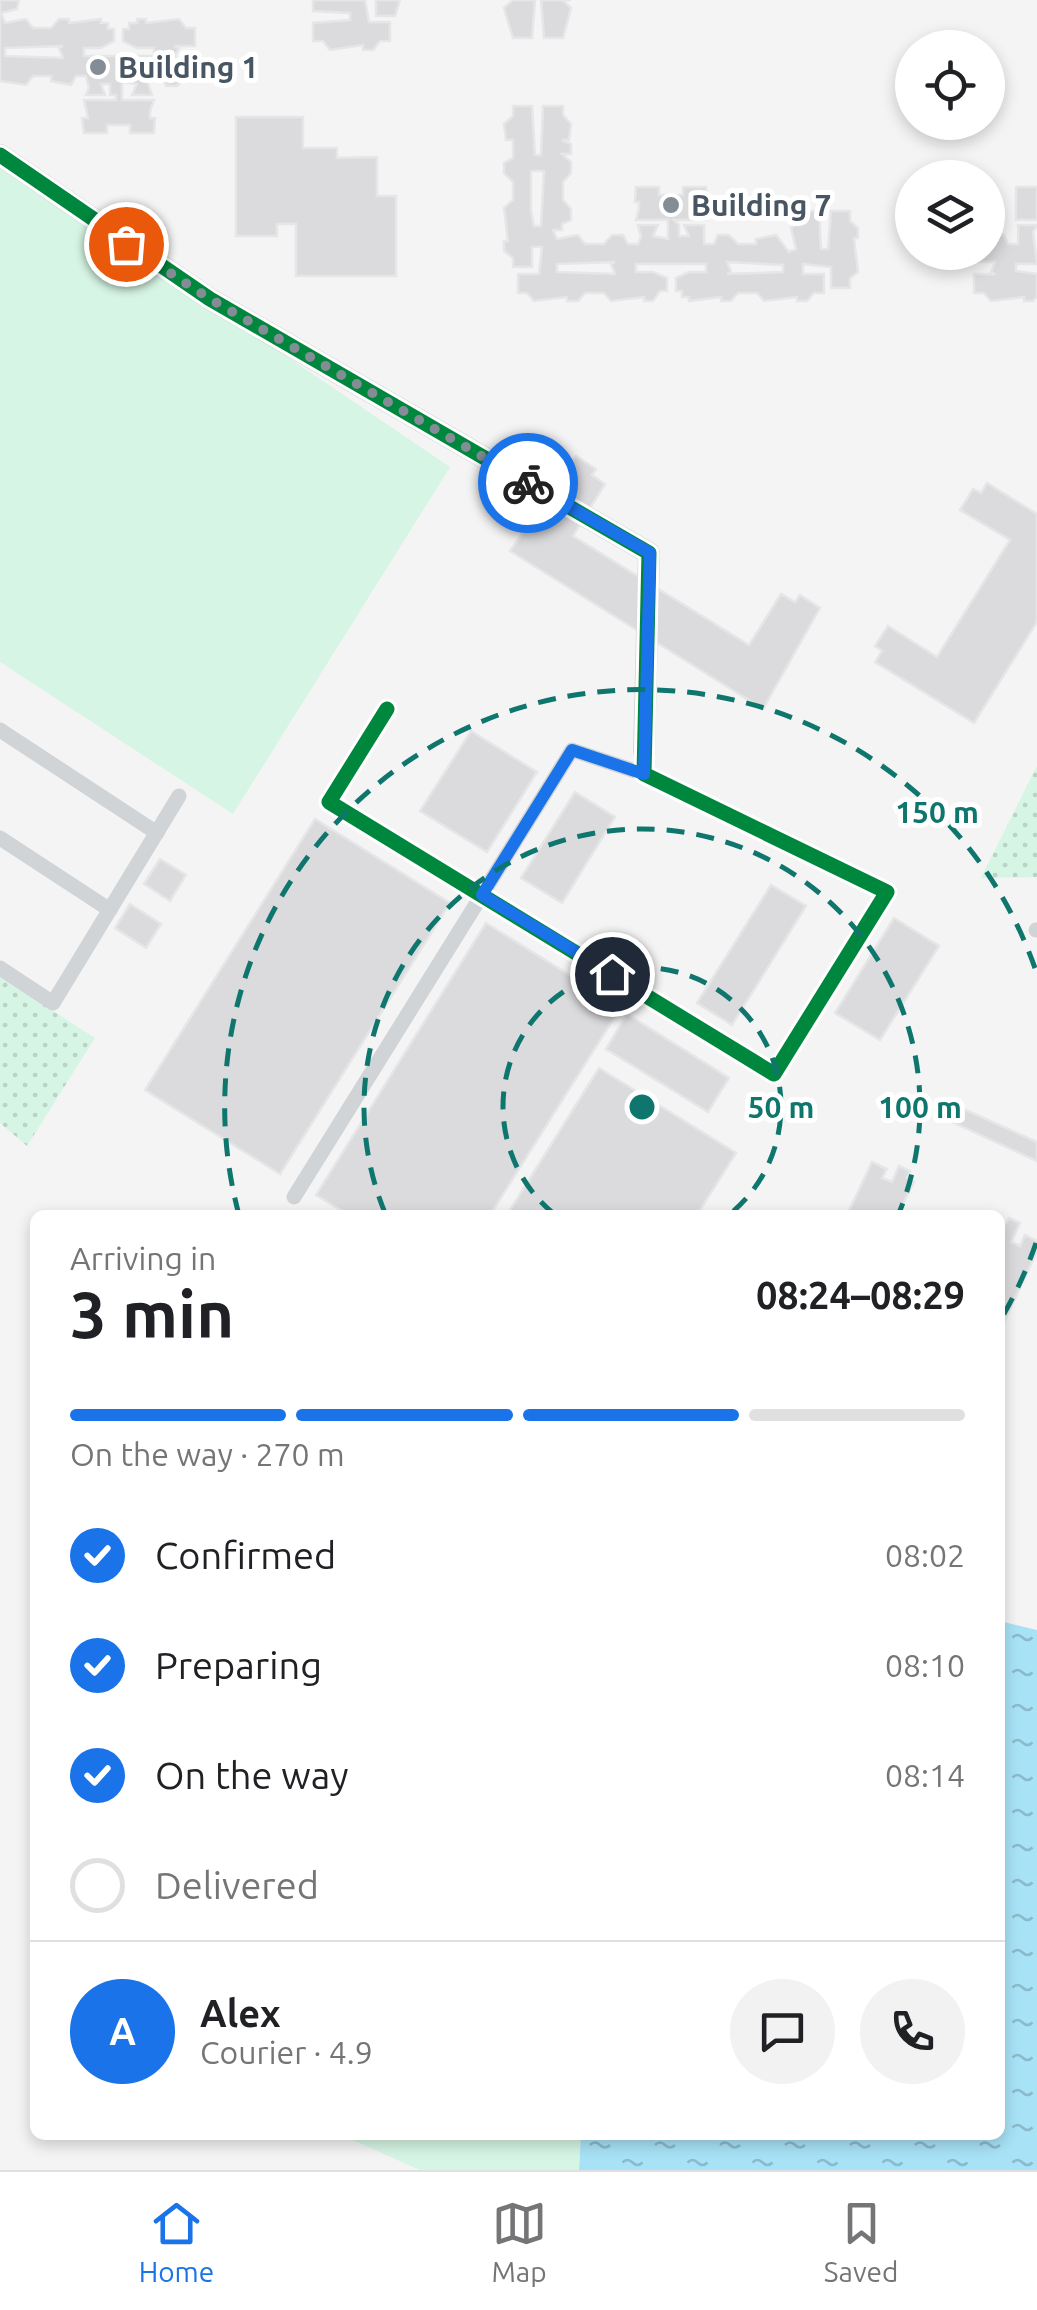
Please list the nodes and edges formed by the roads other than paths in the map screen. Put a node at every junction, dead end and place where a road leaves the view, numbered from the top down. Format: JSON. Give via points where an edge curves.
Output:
{"nodes":[{"id":1,"x":0,"y":154,"type":"edge"},
{"id":2,"x":387,"y":709,"type":"dead end"},
{"id":3,"x":0,"y":730,"type":"edge"},
{"id":4,"x":644,"y":762,"type":"junction"},
{"id":5,"x":179,"y":796,"type":"dead end"},
{"id":6,"x":157,"y":833,"type":"junction"},
{"id":7,"x":0,"y":838,"type":"edge"},
{"id":8,"x":482,"y":895,"type":"junction"},
{"id":9,"x":110,"y":910,"type":"junction"},
{"id":10,"x":0,"y":968,"type":"edge"},
{"id":11,"x":294,"y":1196,"type":"dead end"}],
"edges":[{"from":1,"to":4,"type":"street","via":[[210,299],[650,553]]},
{"from":2,"to":8,"type":"street","via":[[329,802]]},
{"from":3,"to":6,"type":"street"},
{"from":4,"to":8,"type":"street","via":[[572,750]]},
{"from":4,"to":8,"type":"street","via":[[887,892],[774,1074]]},
{"from":5,"to":6,"type":"street"},
{"from":6,"to":9,"type":"street"},
{"from":7,"to":9,"type":"street"},
{"from":8,"to":11,"type":"street"},
{"from":9,"to":10,"type":"street","via":[[53,1003]]}]}
